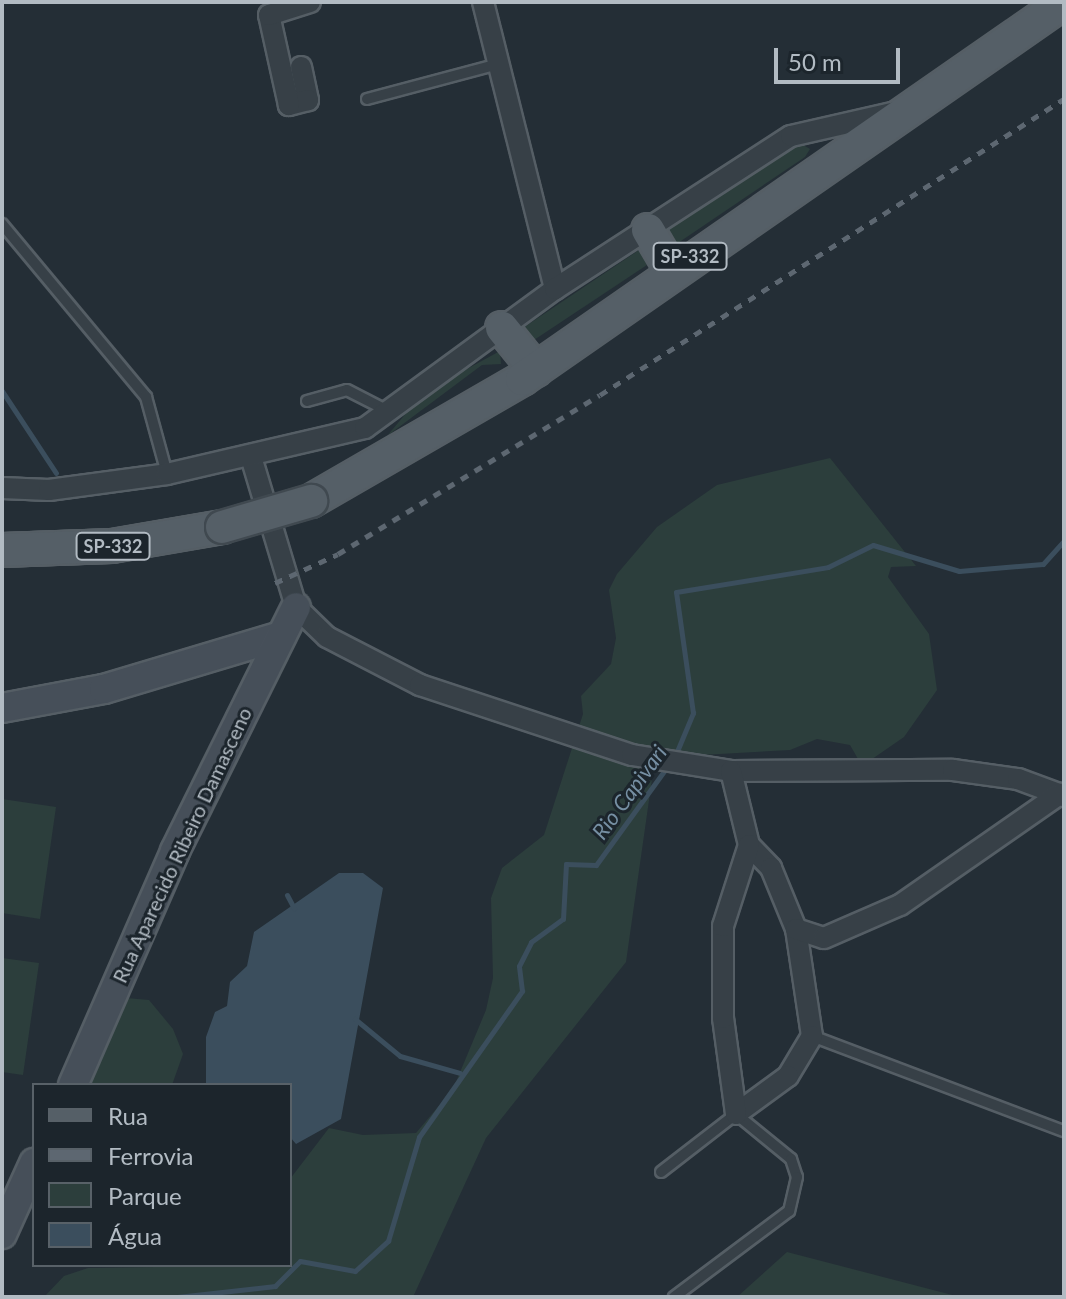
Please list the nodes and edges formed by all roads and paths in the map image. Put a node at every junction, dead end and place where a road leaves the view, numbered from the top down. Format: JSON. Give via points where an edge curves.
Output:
{"nodes":[{"id":1,"x":310,"y":2,"type":"edge"},
{"id":2,"x":483,"y":2,"type":"edge"},
{"id":3,"x":1064,"y":2,"type":"edge"},
{"id":4,"x":499,"y":64,"type":"junction"},
{"id":5,"x":301,"y":67,"type":"dead end"},
{"id":6,"x":367,"y":99,"type":"dead end"},
{"id":7,"x":904,"y":111,"type":"junction"},
{"id":8,"x":2,"y":224,"type":"edge"},
{"id":9,"x":648,"y":230,"type":"junction"},
{"id":10,"x":671,"y":269,"type":"junction"},
{"id":11,"x":555,"y":289,"type":"junction"},
{"id":12,"x":502,"y":328,"type":"junction"},
{"id":13,"x":536,"y":370,"type":"junction"},
{"id":14,"x":307,"y":401,"type":"dead end"},
{"id":15,"x":391,"y":413,"type":"junction"},
{"id":16,"x":252,"y":460,"type":"junction"},
{"id":17,"x":167,"y":474,"type":"junction"},
{"id":18,"x":2,"y":488,"type":"edge"},
{"id":19,"x":2,"y":550,"type":"edge"},
{"id":20,"x":294,"y":602,"type":"junction"},
{"id":21,"x":281,"y":636,"type":"junction"},
{"id":22,"x":2,"y":708,"type":"edge"},
{"id":23,"x":731,"y":771,"type":"junction"},
{"id":24,"x":1062,"y":795,"type":"edge"},
{"id":25,"x":749,"y":845,"type":"junction"},
{"id":26,"x":796,"y":929,"type":"junction"},
{"id":27,"x":812,"y":1036,"type":"junction"},
{"id":28,"x":74,"y":1083,"type":"edge"},
{"id":29,"x":736,"y":1114,"type":"junction"},
{"id":30,"x":1064,"y":1131,"type":"edge"},
{"id":31,"x":32,"y":1166,"type":"edge"},
{"id":32,"x":661,"y":1172,"type":"dead end"},
{"id":33,"x":7,"y":1202,"type":"edge"},
{"id":34,"x":2,"y":1234,"type":"edge"},
{"id":35,"x":674,"y":1297,"type":"edge"}],
"edges":[{"from":1,"to":5,"type":"street","via":[[269,15],[289,105],[308,100]]},
{"from":2,"to":4,"type":"street"},
{"from":3,"to":7,"type":"main road","number":"SP-332"},
{"from":4,"to":6,"type":"lane"},
{"from":4,"to":11,"type":"street"},
{"from":7,"to":9,"type":"street","via":[[791,136]]},
{"from":7,"to":10,"type":"main road","number":"SP-332"},
{"from":8,"to":17,"type":"lane","via":[[146,397]]},
{"from":9,"to":10,"type":"main road"},
{"from":9,"to":11,"type":"street"},
{"from":10,"to":13,"type":"main road","number":"SP-332"},
{"from":11,"to":12,"type":"street"},
{"from":12,"to":13,"type":"main road"},
{"from":12,"to":15,"type":"street","via":[[435,372]]},
{"from":13,"to":19,"type":"main road","number":"SP-332","bridge":true,"via":[[311,501],[222,527],[112,546]]},
{"from":14,"to":15,"type":"lane","via":[[360,392]]},
{"from":15,"to":16,"type":"street","via":[[345,436]]},
{"from":16,"to":17,"type":"street"},
{"from":16,"to":20,"type":"street"},
{"from":17,"to":18,"type":"street","via":[[49,490]]},
{"from":20,"to":21,"type":"street","name":"Rua Aparecido Ribeiro Damasceno"},
{"from":20,"to":23,"type":"street","via":[[327,637],[420,685],[632,755]]},
{"from":21,"to":22,"type":"street","via":[[104,689]]},
{"from":21,"to":28,"type":"street","name":"Rua Aparecido Ribeiro Damasceno","via":[[175,851]]},
{"from":23,"to":24,"type":"street","via":[[953,770]]},
{"from":23,"to":25,"type":"street"},
{"from":24,"to":26,"type":"street","via":[[900,905],[824,938]]},
{"from":25,"to":26,"type":"street","via":[[771,868]]},
{"from":25,"to":29,"type":"street","via":[[723,926],[723,1018]]},
{"from":26,"to":27,"type":"street"},
{"from":27,"to":29,"type":"street","via":[[788,1076]]},
{"from":27,"to":30,"type":"lane"},
{"from":29,"to":32,"type":"lane"},
{"from":29,"to":35,"type":"lane","via":[[791,1159],[798,1197]]},
{"from":31,"to":33,"type":"street"},
{"from":33,"to":34,"type":"street"}]}
